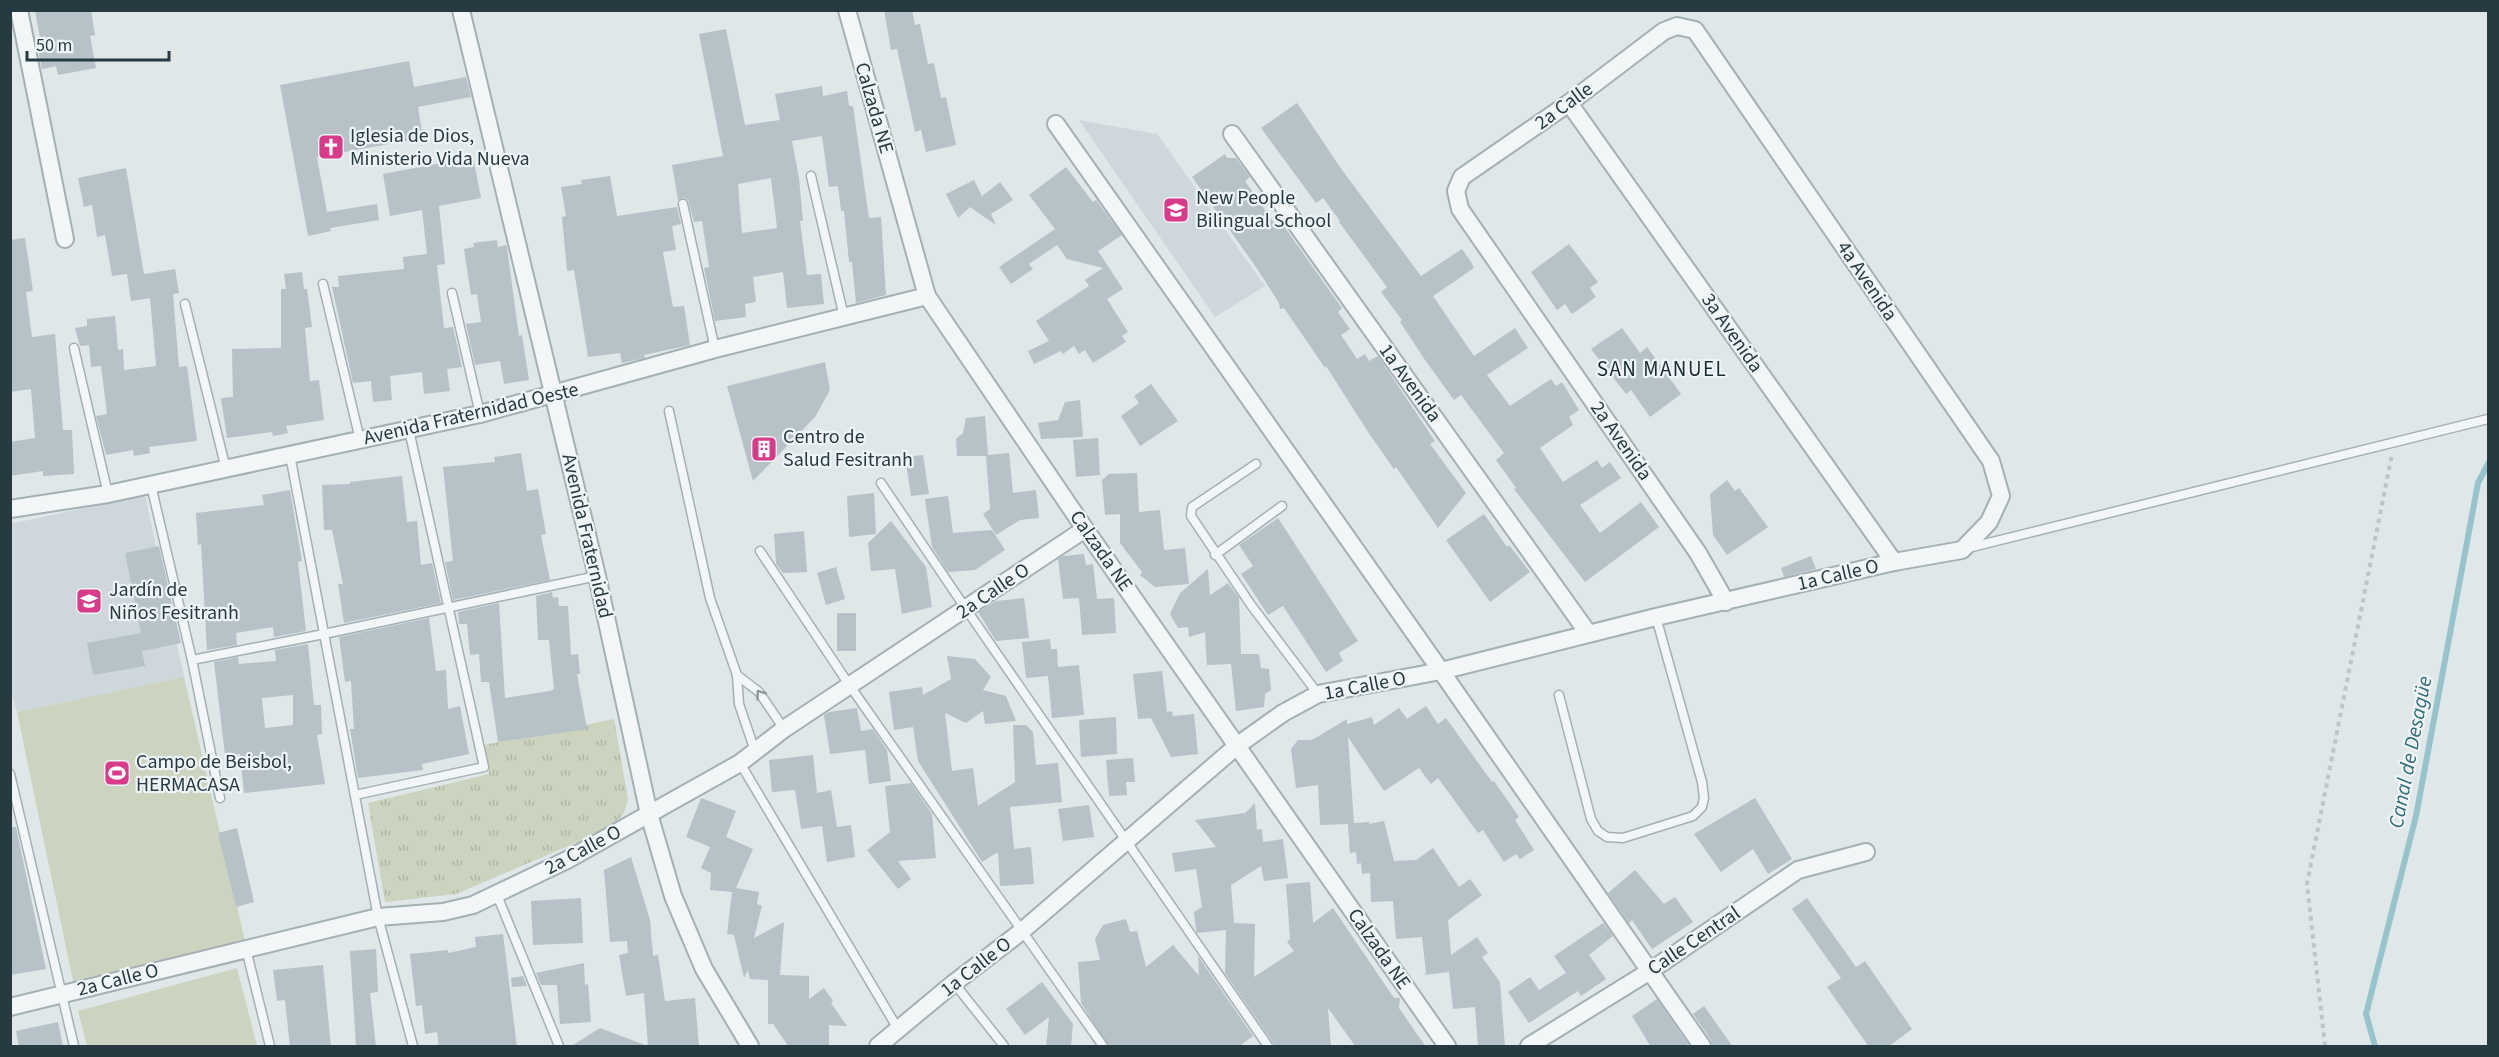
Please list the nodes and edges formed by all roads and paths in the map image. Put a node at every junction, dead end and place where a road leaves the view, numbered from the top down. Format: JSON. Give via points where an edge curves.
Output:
{"nodes":[{"id":1,"x":19,"y":10,"type":"edge"},
{"id":2,"x":461,"y":10,"type":"edge"},
{"id":3,"x":847,"y":10,"type":"edge"},
{"id":4,"x":1677,"y":26,"type":"joint"},
{"id":5,"x":1569,"y":104,"type":"junction"},
{"id":6,"x":1056,"y":124,"type":"dead end"},
{"id":7,"x":1232,"y":134,"type":"dead end"},
{"id":8,"x":811,"y":176,"type":"dead end"},
{"id":9,"x":1456,"y":191,"type":"joint"},
{"id":10,"x":683,"y":204,"type":"dead end"},
{"id":11,"x":65,"y":239,"type":"dead end"},
{"id":12,"x":323,"y":284,"type":"dead end"},
{"id":13,"x":452,"y":293,"type":"dead end"},
{"id":14,"x":927,"y":296,"type":"junction"},
{"id":15,"x":185,"y":304,"type":"dead end"},
{"id":16,"x":844,"y":317,"type":"junction"},
{"id":17,"x":74,"y":348,"type":"dead end"},
{"id":18,"x":715,"y":349,"type":"junction"},
{"id":19,"x":555,"y":395,"type":"junction"},
{"id":20,"x":669,"y":411,"type":"dead end"},
{"id":21,"x":480,"y":414,"type":"junction"},
{"id":22,"x":2488,"y":419,"type":"edge"},
{"id":23,"x":409,"y":430,"type":"junction"},
{"id":24,"x":360,"y":440,"type":"junction"},
{"id":25,"x":2391,"y":442,"type":"junction"},
{"id":26,"x":290,"y":455,"type":"junction"},
{"id":27,"x":1256,"y":464,"type":"dead end"},
{"id":28,"x":226,"y":469,"type":"junction"},
{"id":29,"x":881,"y":483,"type":"dead end"},
{"id":30,"x":151,"y":485,"type":"junction"},
{"id":31,"x":108,"y":494,"type":"junction"},
{"id":32,"x":1282,"y":506,"type":"dead end"},
{"id":33,"x":10,"y":509,"type":"edge"},
{"id":34,"x":1085,"y":529,"type":"junction"},
{"id":35,"x":1962,"y":549,"type":"junction"},
{"id":36,"x":760,"y":551,"type":"dead end"},
{"id":37,"x":1215,"y":555,"type":"junction"},
{"id":38,"x":1894,"y":562,"type":"junction"},
{"id":39,"x":597,"y":576,"type":"junction"},
{"id":40,"x":1726,"y":602,"type":"junction"},
{"id":41,"x":448,"y":608,"type":"junction"},
{"id":42,"x":966,"y":609,"type":"junction"},
{"id":43,"x":1656,"y":617,"type":"junction"},
{"id":44,"x":1588,"y":633,"type":"junction"},
{"id":45,"x":324,"y":634,"type":"junction"},
{"id":46,"x":192,"y":660,"type":"junction"},
{"id":47,"x":1441,"y":671,"type":"junction"},
{"id":48,"x":737,"y":675,"type":"junction"},
{"id":49,"x":850,"y":686,"type":"junction"},
{"id":50,"x":1318,"y":694,"type":"junction"},
{"id":51,"x":1559,"y":695,"type":"dead end"},
{"id":52,"x":784,"y":729,"type":"junction"},
{"id":53,"x":1238,"y":745,"type":"junction"},
{"id":54,"x":755,"y":751,"type":"junction"},
{"id":55,"x":740,"y":763,"type":"junction"},
{"id":56,"x":11,"y":776,"type":"edge"},
{"id":57,"x":355,"y":795,"type":"junction"},
{"id":58,"x":220,"y":798,"type":"dead end"},
{"id":59,"x":649,"y":814,"type":"junction"},
{"id":60,"x":1126,"y":842,"type":"junction"},
{"id":61,"x":1866,"y":852,"type":"dead end"},
{"id":62,"x":497,"y":895,"type":"junction"},
{"id":63,"x":378,"y":917,"type":"junction"},
{"id":64,"x":1022,"y":932,"type":"junction"},
{"id":65,"x":246,"y":948,"type":"junction"},
{"id":66,"x":1650,"y":971,"type":"junction"},
{"id":67,"x":954,"y":983,"type":"junction"},
{"id":68,"x":62,"y":993,"type":"junction"},
{"id":69,"x":10,"y":1007,"type":"edge"},
{"id":70,"x":898,"y":1029,"type":"junction"},
{"id":71,"x":74,"y":1047,"type":"edge"},
{"id":72,"x":270,"y":1047,"type":"edge"},
{"id":73,"x":413,"y":1047,"type":"edge"},
{"id":74,"x":559,"y":1047,"type":"edge"},
{"id":75,"x":750,"y":1047,"type":"edge"},
{"id":76,"x":878,"y":1047,"type":"edge"},
{"id":77,"x":1004,"y":1047,"type":"edge"},
{"id":78,"x":1103,"y":1047,"type":"edge"},
{"id":79,"x":1268,"y":1047,"type":"edge"},
{"id":80,"x":1447,"y":1047,"type":"edge"},
{"id":81,"x":1529,"y":1047,"type":"edge"},
{"id":82,"x":1702,"y":1047,"type":"edge"},
{"id":83,"x":2325,"y":1047,"type":"edge"}],
"edges":[{"from":1,"to":11,"type":"street"},
{"from":2,"to":19,"type":"street","name":"Avenida Fraternidad"},
{"from":3,"to":14,"type":"street","name":"Calzada NE"},
{"from":4,"to":5,"type":"street","name":"2a Calle","via":[[1664,31]]},
{"from":4,"to":35,"type":"street","name":"4a Avenida","via":[[1695,30],[1990,461],[2001,496],[1989,522]]},
{"from":5,"to":9,"type":"street","name":"2a Calle","via":[[1462,177]]},
{"from":5,"to":38,"type":"street","name":"3a Avenida"},
{"from":6,"to":47,"type":"street"},
{"from":7,"to":44,"type":"street","name":"1a Avenida"},
{"from":8,"to":16,"type":"lane"},
{"from":9,"to":40,"type":"street","name":"2a Avenida","via":[[1460,209],[1698,553]]},
{"from":10,"to":18,"type":"lane"},
{"from":12,"to":24,"type":"lane"},
{"from":13,"to":21,"type":"lane"},
{"from":14,"to":16,"type":"street","name":"Avenida Fraternidad Oeste"},
{"from":14,"to":34,"type":"street","name":"Calzada NE"},
{"from":15,"to":28,"type":"lane"},
{"from":16,"to":18,"type":"street","name":"Avenida Fraternidad Oeste"},
{"from":17,"to":31,"type":"lane"},
{"from":18,"to":19,"type":"street","name":"Avenida Fraternidad Oeste"},
{"from":19,"to":21,"type":"street","name":"Avenida Fraternidad Oeste"},
{"from":19,"to":39,"type":"street","name":"Avenida Fraternidad"},
{"from":20,"to":48,"type":"lane","via":[[710,597]]},
{"from":21,"to":23,"type":"street","name":"Avenida Fraternidad Oeste"},
{"from":22,"to":25,"type":"lane"},
{"from":23,"to":24,"type":"street","name":"Avenida Fraternidad Oeste"},
{"from":23,"to":41,"type":"lane"},
{"from":24,"to":26,"type":"street","name":"Avenida Fraternidad Oeste"},
{"from":25,"to":35,"type":"lane"},
{"from":25,"to":83,"type":"path","via":[[2392,461],[2307,884]]},
{"from":26,"to":28,"type":"street","name":"Avenida Fraternidad Oeste"},
{"from":26,"to":45,"type":"lane"},
{"from":27,"to":37,"type":"lane","via":[[1192,507],[1191,516]]},
{"from":28,"to":30,"type":"street","name":"Avenida Fraternidad Oeste"},
{"from":29,"to":42,"type":"lane"},
{"from":30,"to":31,"type":"street","name":"Avenida Fraternidad Oeste"},
{"from":30,"to":46,"type":"lane"},
{"from":31,"to":33,"type":"street","name":"Avenida Fraternidad Oeste"},
{"from":32,"to":37,"type":"lane"},
{"from":34,"to":42,"type":"street","name":"2a Calle O"},
{"from":34,"to":53,"type":"street","name":"Calzada NE"},
{"from":35,"to":38,"type":"street","name":"1a Calle O"},
{"from":36,"to":49,"type":"lane"},
{"from":37,"to":50,"type":"lane"},
{"from":38,"to":40,"type":"street","name":"1a Calle O"},
{"from":39,"to":41,"type":"lane"},
{"from":39,"to":59,"type":"street","name":"Avenida Fraternidad"},
{"from":40,"to":43,"type":"street","name":"1a Calle O"},
{"from":41,"to":45,"type":"lane"},
{"from":41,"to":57,"type":"lane","via":[[484,767]]},
{"from":42,"to":49,"type":"street","name":"2a Calle O"},
{"from":42,"to":60,"type":"lane"},
{"from":43,"to":44,"type":"street","name":"1a Calle O"},
{"from":43,"to":51,"type":"lane","via":[[1702,782],[1704,798],[1693,816],[1623,838],[1607,837],[1598,831],[1591,819]]},
{"from":44,"to":47,"type":"street","name":"1a Calle O"},
{"from":45,"to":46,"type":"lane"},
{"from":45,"to":57,"type":"lane"},
{"from":46,"to":58,"type":"lane"},
{"from":47,"to":50,"type":"street","name":"1a Calle O"},
{"from":47,"to":66,"type":"street"},
{"from":52,"to":48,"type":"lane","one_way":true,"via":[[759,692]]},
{"from":48,"to":54,"type":"lane","via":[[738,704]]},
{"from":49,"to":52,"type":"street","name":"2a Calle O"},
{"from":49,"to":64,"type":"lane"},
{"from":50,"to":53,"type":"street","name":"1a Calle O"},
{"from":52,"to":54,"type":"street","name":"2a Calle O"},
{"from":53,"to":60,"type":"street","name":"1a Calle O"},
{"from":53,"to":80,"type":"street","name":"Calzada NE"},
{"from":54,"to":55,"type":"street","name":"2a Calle O"},
{"from":55,"to":59,"type":"street","name":"2a Calle O"},
{"from":55,"to":70,"type":"lane"},
{"from":56,"to":68,"type":"lane"},
{"from":57,"to":63,"type":"lane"},
{"from":59,"to":62,"type":"street","name":"2a Calle O"},
{"from":59,"to":75,"type":"street","name":"Avenida Fraternidad","via":[[673,896],[704,969]]},
{"from":60,"to":64,"type":"street","name":"1a Calle O"},
{"from":60,"to":79,"type":"lane"},
{"from":61,"to":66,"type":"street","name":"Calle Central","via":[[1798,870]]},
{"from":62,"to":63,"type":"street","name":"2a Calle O","via":[[443,912]]},
{"from":62,"to":74,"type":"lane"},
{"from":63,"to":65,"type":"street","name":"2a Calle O"},
{"from":63,"to":73,"type":"lane"},
{"from":64,"to":67,"type":"street","name":"1a Calle O"},
{"from":64,"to":78,"type":"lane"},
{"from":65,"to":68,"type":"street","name":"2a Calle O"},
{"from":65,"to":72,"type":"lane"},
{"from":66,"to":81,"type":"street","name":"Calle Central"},
{"from":66,"to":82,"type":"street"},
{"from":67,"to":70,"type":"street","name":"1a Calle O"},
{"from":67,"to":77,"type":"lane"},
{"from":68,"to":69,"type":"street","name":"2a Calle O"},
{"from":68,"to":71,"type":"lane"},
{"from":70,"to":76,"type":"street","name":"1a Calle O"}]}
